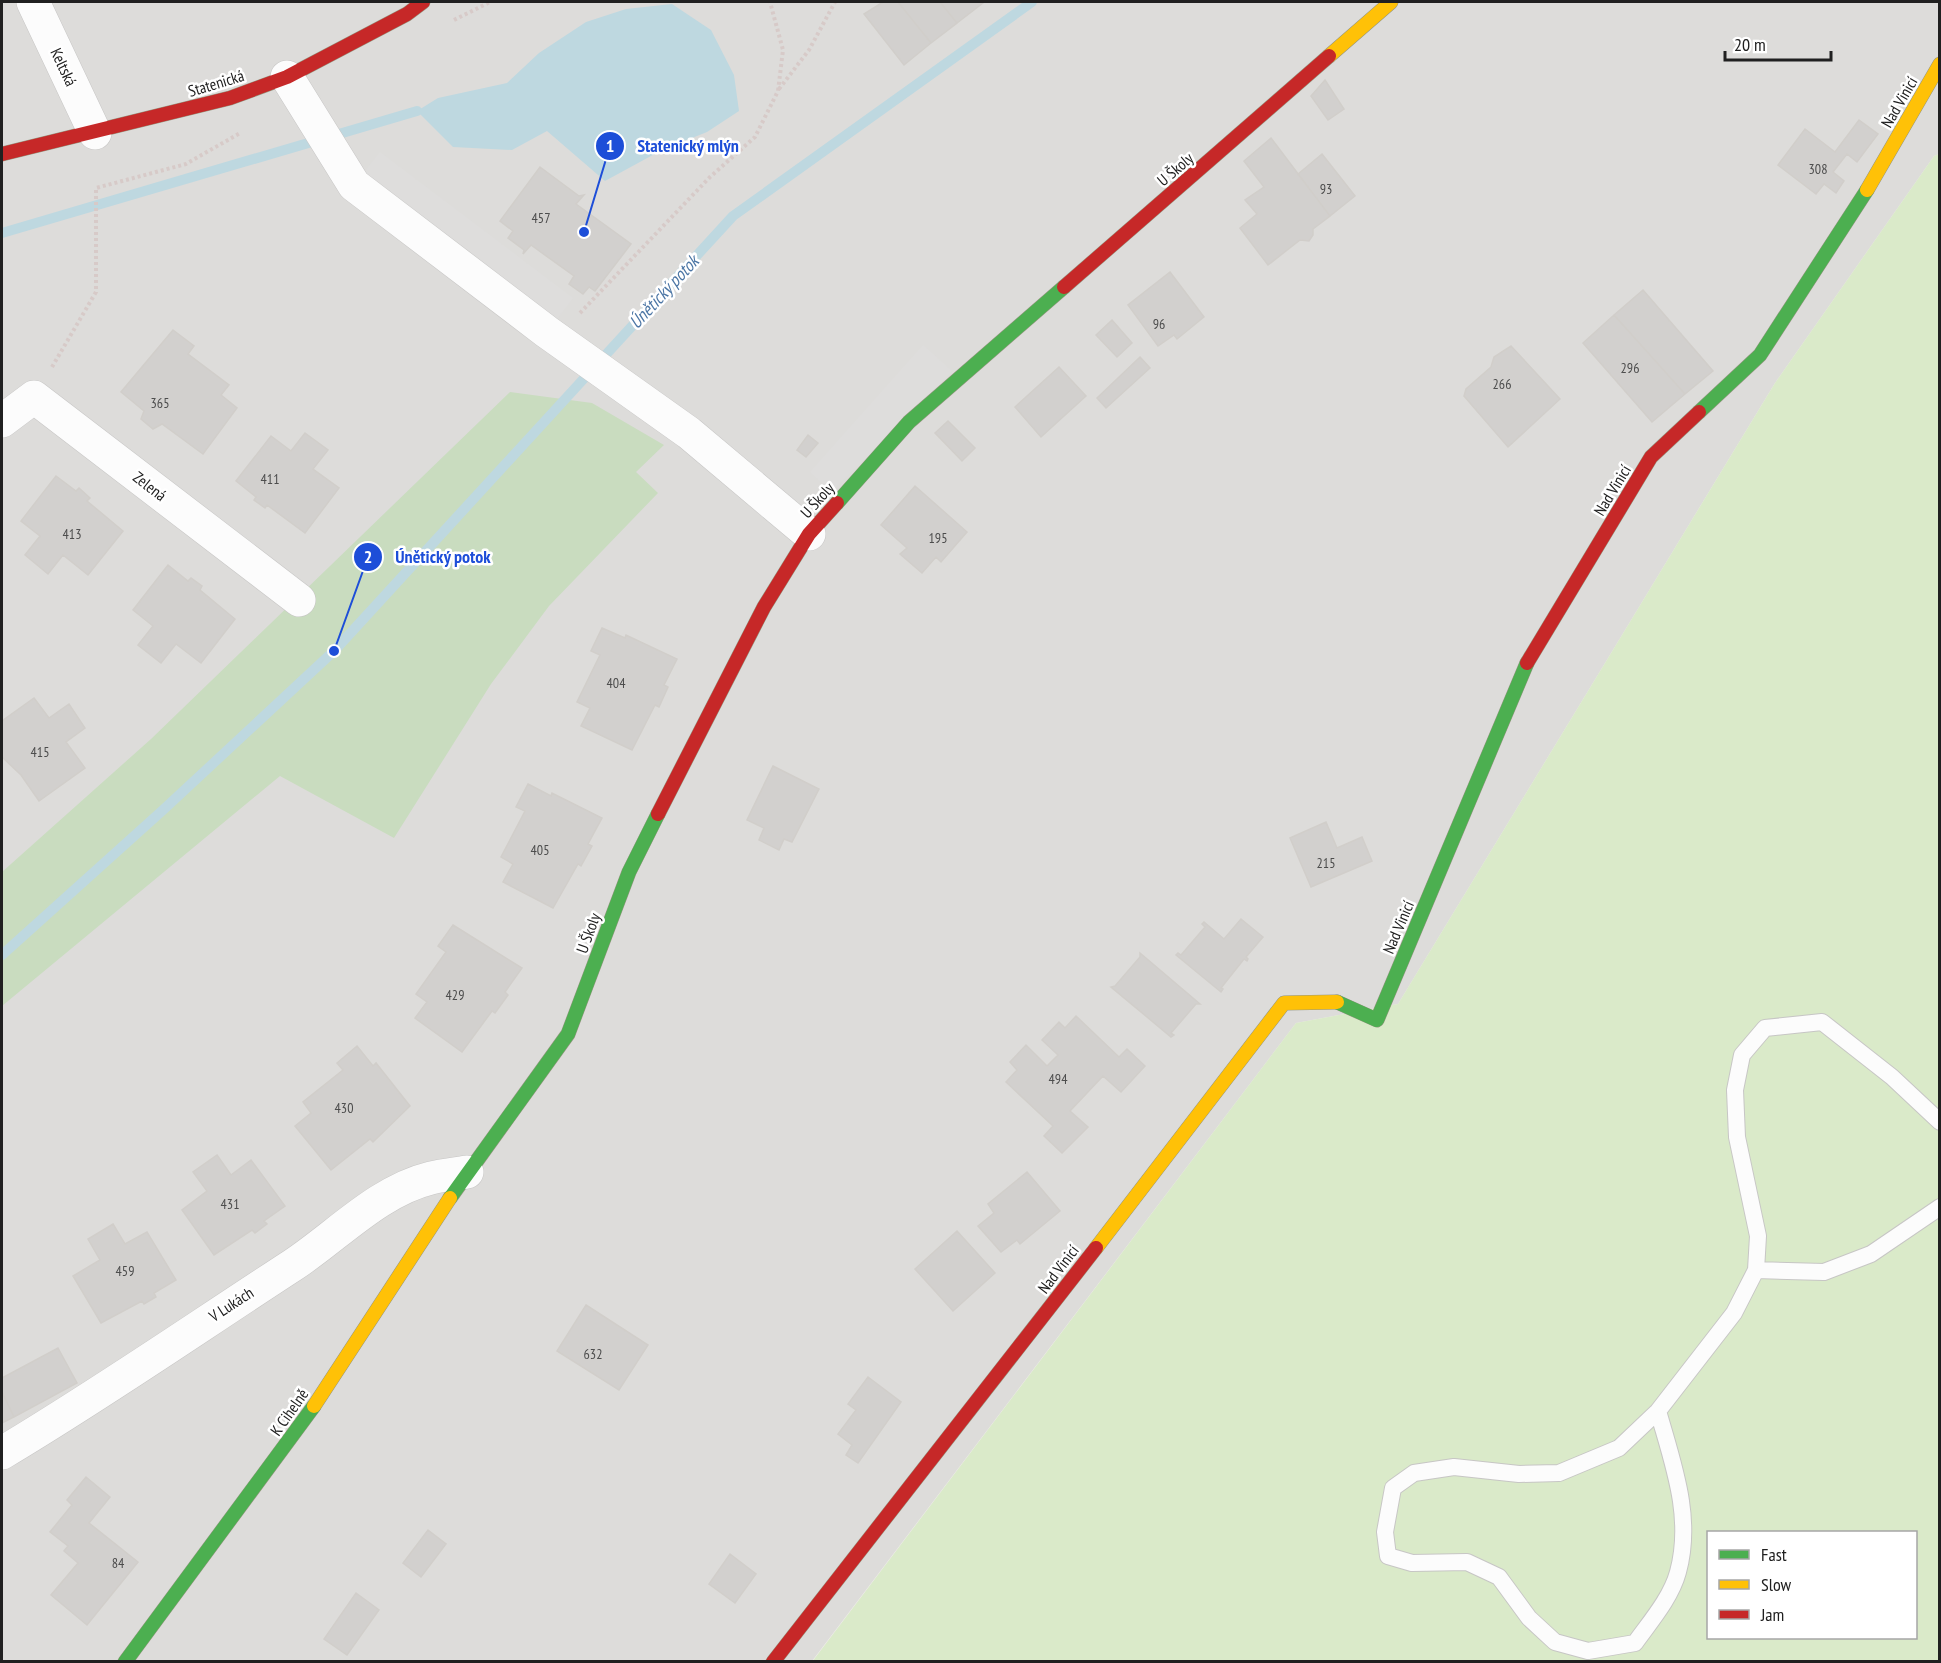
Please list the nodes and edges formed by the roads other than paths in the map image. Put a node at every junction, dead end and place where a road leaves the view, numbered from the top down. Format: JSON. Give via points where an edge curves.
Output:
{"nodes":[{"id":1,"x":33,"y":2,"type":"edge"},
{"id":2,"x":423,"y":2,"type":"edge"},
{"id":3,"x":1391,"y":2,"type":"edge"},
{"id":4,"x":1940,"y":64,"type":"edge"},
{"id":5,"x":287,"y":77,"type":"junction"},
{"id":6,"x":95,"y":133,"type":"junction"},
{"id":7,"x":2,"y":154,"type":"edge"},
{"id":8,"x":2,"y":421,"type":"edge"},
{"id":9,"x":809,"y":534,"type":"junction"},
{"id":10,"x":298,"y":600,"type":"dead end"},
{"id":11,"x":1940,"y":1122,"type":"edge"},
{"id":12,"x":467,"y":1172,"type":"junction"},
{"id":13,"x":1940,"y":1207,"type":"edge"},
{"id":14,"x":1756,"y":1270,"type":"junction"},
{"id":15,"x":1658,"y":1411,"type":"junction"},
{"id":16,"x":2,"y":1453,"type":"edge"},
{"id":17,"x":125,"y":1662,"type":"edge"},
{"id":18,"x":772,"y":1662,"type":"edge"}],
"edges":[{"from":1,"to":6,"type":"street","name":"Keltská"},
{"from":2,"to":5,"type":"street","name":"Statenická"},
{"from":3,"to":9,"type":"street","name":"U Školy","via":[[909,422]]},
{"from":4,"to":18,"type":"street","name":"Nad Vinicí","via":[[1870,185],[1760,355],[1651,458],[1527,663],[1377,1020],[1338,1002],[1284,1003],[976,1405]]},
{"from":5,"to":6,"type":"street","name":"Statenická","via":[[230,98]]},
{"from":5,"to":9,"type":"street","via":[[354,185],[689,433]]},
{"from":6,"to":7,"type":"street","name":"Statenická"},
{"from":8,"to":10,"type":"street","name":"Zelená","via":[[34,397]]},
{"from":9,"to":12,"type":"street","name":"U Školy","via":[[764,607],[628,872],[568,1034]]},
{"from":11,"to":14,"type":"lane","via":[[1892,1077],[1822,1023],[1765,1028],[1742,1055],[1735,1089],[1737,1137],[1758,1236]]},
{"from":12,"to":16,"type":"street","name":"V Lukách","via":[[430,1178],[397,1193]]},
{"from":12,"to":17,"type":"street","name":"K Cihelně","via":[[308,1414]]},
{"from":13,"to":14,"type":"lane","via":[[1871,1254],[1824,1272]]},
{"from":14,"to":15,"type":"lane","via":[[1734,1313]]},
{"from":15,"to":15,"type":"lane","via":[[1681,1492],[1684,1536],[1677,1574],[1635,1643],[1588,1651],[1555,1642],[1529,1618],[1499,1577],[1467,1562],[1412,1563],[1388,1556],[1385,1532],[1393,1488],[1414,1473],[1454,1467],[1520,1474],[1559,1473],[1619,1448]]}]}
